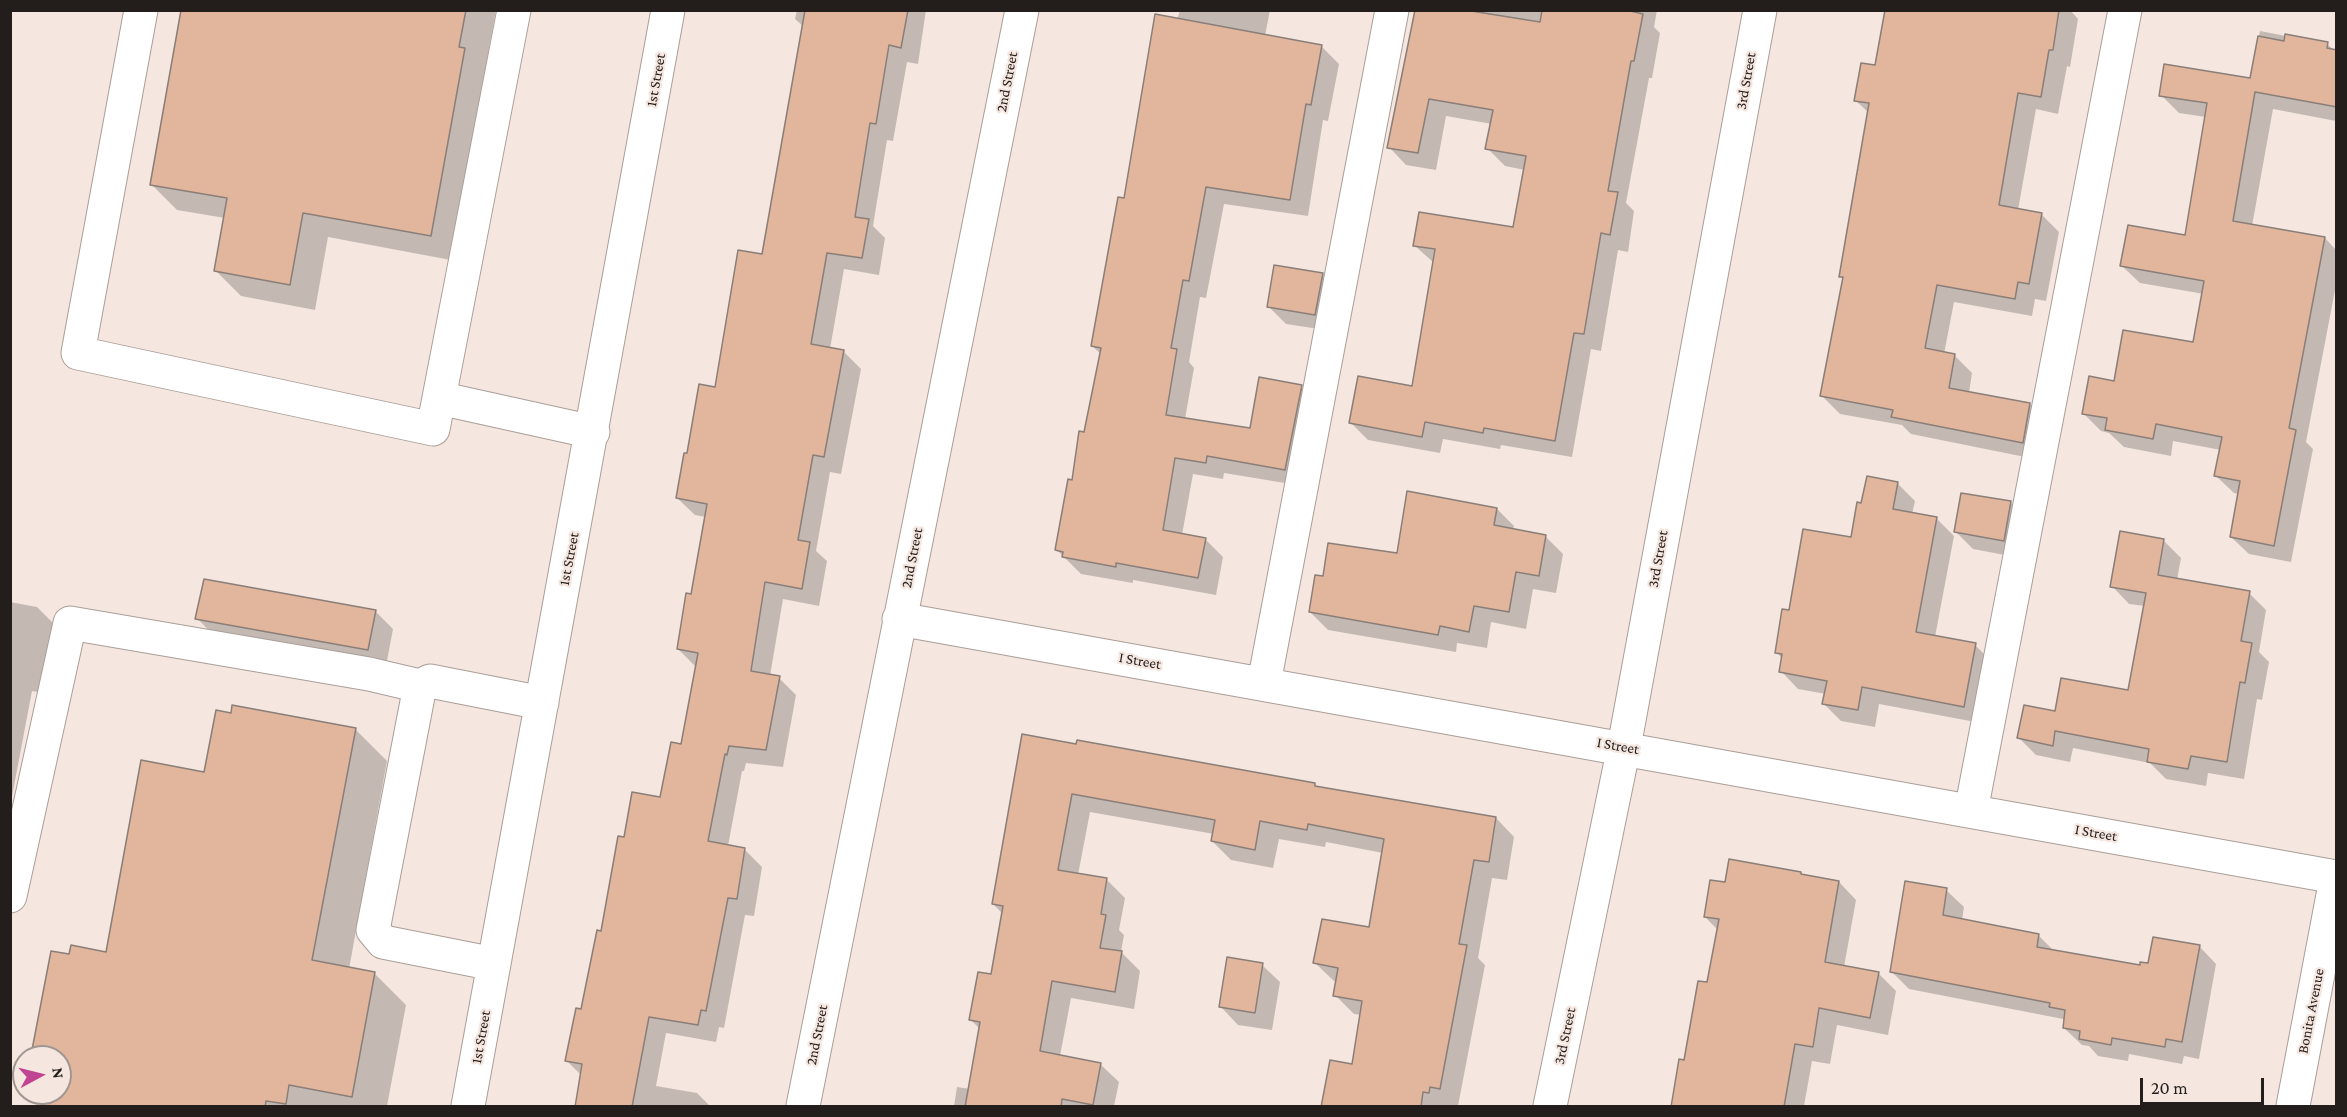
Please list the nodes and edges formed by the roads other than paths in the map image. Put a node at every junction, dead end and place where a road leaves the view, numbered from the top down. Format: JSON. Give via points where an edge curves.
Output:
{"nodes":[{"id":1,"x":141,"y":10,"type":"edge"},
{"id":2,"x":514,"y":10,"type":"edge"},
{"id":3,"x":668,"y":10,"type":"edge"},
{"id":4,"x":1022,"y":10,"type":"edge"},
{"id":5,"x":1392,"y":10,"type":"edge"},
{"id":6,"x":1760,"y":10,"type":"edge"},
{"id":7,"x":2125,"y":10,"type":"edge"},
{"id":8,"x":439,"y":398,"type":"junction"},
{"id":9,"x":593,"y":432,"type":"junction"},
{"id":10,"x":899,"y":619,"type":"junction"},
{"id":11,"x":1264,"y":683,"type":"junction"},
{"id":12,"x":420,"y":686,"type":"junction"},
{"id":13,"x":542,"y":702,"type":"junction"},
{"id":14,"x":1624,"y":747,"type":"junction"},
{"id":15,"x":1971,"y":811,"type":"junction"},
{"id":16,"x":2337,"y":878,"type":"edge"},
{"id":17,"x":10,"y":896,"type":"edge"},
{"id":18,"x":494,"y":964,"type":"junction"},
{"id":19,"x":468,"y":1107,"type":"edge"},
{"id":20,"x":803,"y":1107,"type":"edge"},
{"id":21,"x":1550,"y":1107,"type":"edge"},
{"id":22,"x":2293,"y":1107,"type":"edge"}],
"edges":[{"from":1,"to":8,"type":"street","via":[[78,353],[433,429]]},
{"from":2,"to":8,"type":"street"},
{"from":3,"to":9,"type":"street","name":"1st Street"},
{"from":4,"to":10,"type":"street","name":"2nd Street"},
{"from":5,"to":11,"type":"street"},
{"from":6,"to":14,"type":"street","name":"3rd Street"},
{"from":7,"to":15,"type":"street"},
{"from":8,"to":9,"type":"street"},
{"from":9,"to":13,"type":"street","name":"1st Street"},
{"from":10,"to":11,"type":"street","name":"I Street"},
{"from":10,"to":20,"type":"street","name":"2nd Street"},
{"from":11,"to":14,"type":"street","name":"I Street"},
{"from":12,"to":13,"type":"street","via":[[430,681]]},
{"from":12,"to":17,"type":"street","via":[[69,622]]},
{"from":12,"to":18,"type":"street","via":[[373,930],[383,942]]},
{"from":13,"to":18,"type":"street","name":"1st Street"},
{"from":14,"to":15,"type":"street","name":"I Street"},
{"from":14,"to":21,"type":"street","name":"3rd Street"},
{"from":15,"to":16,"type":"street","name":"I Street"},
{"from":16,"to":22,"type":"street","name":"Bonita Avenue"},
{"from":18,"to":19,"type":"street","name":"1st Street"}]}
